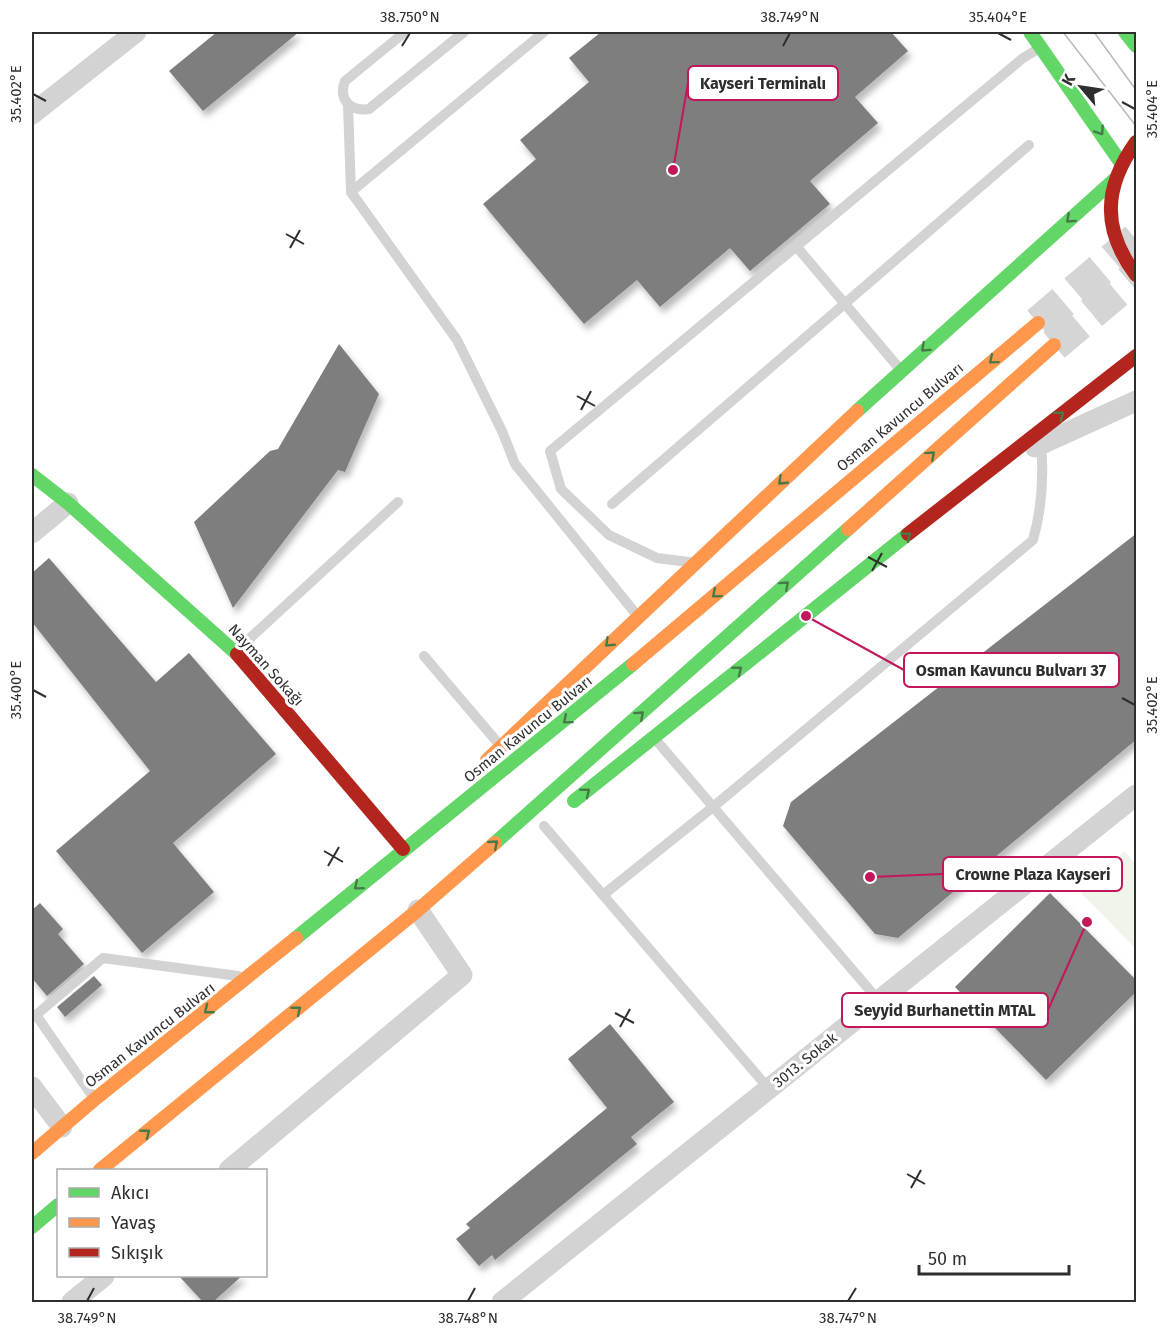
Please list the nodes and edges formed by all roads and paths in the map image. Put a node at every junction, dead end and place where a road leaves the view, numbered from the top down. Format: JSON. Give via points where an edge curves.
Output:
{"nodes":[{"id":1,"x":136,"y":32,"type":"edge"},
{"id":2,"x":405,"y":32,"type":"edge"},
{"id":3,"x":464,"y":32,"type":"edge"},
{"id":4,"x":544,"y":32,"type":"edge"},
{"id":5,"x":1030,"y":32,"type":"edge"},
{"id":6,"x":1125,"y":32,"type":"edge"},
{"id":7,"x":1042,"y":46,"type":"junction"},
{"id":8,"x":1137,"y":46,"type":"edge"},
{"id":9,"x":348,"y":105,"type":"junction"},
{"id":10,"x":32,"y":114,"type":"edge"},
{"id":11,"x":1137,"y":142,"type":"edge"},
{"id":12,"x":1029,"y":145,"type":"dead end"},
{"id":13,"x":1121,"y":163,"type":"junction"},
{"id":14,"x":1114,"y":180,"type":"junction"},
{"id":15,"x":351,"y":192,"type":"junction"},
{"id":16,"x":796,"y":246,"type":"junction"},
{"id":17,"x":1137,"y":275,"type":"edge"},
{"id":18,"x":845,"y":303,"type":"junction"},
{"id":19,"x":1038,"y":323,"type":"tunnel mouth"},
{"id":20,"x":1054,"y":345,"type":"tunnel mouth"},
{"id":21,"x":1137,"y":356,"type":"edge"},
{"id":22,"x":901,"y":370,"type":"junction"},
{"id":23,"x":1137,"y":370,"type":"edge"},
{"id":24,"x":1107,"y":378,"type":"junction"},
{"id":25,"x":1137,"y":401,"type":"edge"},
{"id":26,"x":1041,"y":445,"type":"junction"},
{"id":27,"x":991,"y":468,"type":"junction"},
{"id":28,"x":32,"y":475,"type":"edge"},
{"id":29,"x":398,"y":502,"type":"dead end"},
{"id":30,"x":68,"y":503,"type":"junction"},
{"id":31,"x":612,"y":504,"type":"dead end"},
{"id":32,"x":32,"y":533,"type":"edge"},
{"id":33,"x":695,"y":563,"type":"junction"},
{"id":34,"x":638,"y":616,"type":"junction"},
{"id":35,"x":235,"y":651,"type":"junction"},
{"id":36,"x":424,"y":656,"type":"dead end"},
{"id":37,"x":654,"y":738,"type":"junction"},
{"id":38,"x":501,"y":745,"type":"junction"},
{"id":39,"x":1137,"y":795,"type":"edge"},
{"id":40,"x":713,"y":807,"type":"junction"},
{"id":41,"x":548,"y":822,"type":"joint"},
{"id":42,"x":403,"y":849,"type":"junction"},
{"id":43,"x":505,"y":852,"type":"dead end"},
{"id":44,"x":603,"y":895,"type":"junction"},
{"id":45,"x":418,"y":910,"type":"junction"},
{"id":46,"x":249,"y":977,"type":"junction"},
{"id":47,"x":879,"y":1001,"type":"junction"},
{"id":48,"x":32,"y":1087,"type":"edge"},
{"id":49,"x":769,"y":1089,"type":"junction"},
{"id":50,"x":95,"y":1099,"type":"junction"},
{"id":51,"x":62,"y":1127,"type":"junction"},
{"id":52,"x":32,"y":1153,"type":"edge"},
{"id":53,"x":101,"y":1169,"type":"edge"},
{"id":54,"x":230,"y":1169,"type":"edge"},
{"id":55,"x":57,"y":1206,"type":"edge"},
{"id":56,"x":32,"y":1227,"type":"edge"},
{"id":57,"x":102,"y":1277,"type":"edge"},
{"id":58,"x":72,"y":1302,"type":"edge"},
{"id":59,"x":502,"y":1302,"type":"edge"}],
"edges":[{"from":1,"to":10,"type":"street"},
{"from":2,"to":9,"type":"lane","via":[[345,81],[342,93]]},
{"from":3,"to":9,"type":"lane","via":[[369,109]]},
{"from":4,"to":15,"type":"lane"},
{"from":5,"to":7,"type":"main road"},
{"from":6,"to":8,"type":"main road"},
{"from":7,"to":13,"type":"main road","one_way":true},
{"from":7,"to":16,"type":"lane","via":[[1023,57]]},
{"from":9,"to":15,"type":"lane"},
{"from":11,"to":13,"type":"main road"},
{"from":12,"to":18,"type":"lane"},
{"from":13,"to":14,"type":"main road"},
{"from":14,"to":17,"type":"main road","via":[[1110,197],[1113,233],[1128,266]]},
{"from":14,"to":22,"type":"main road","one_way":true},
{"from":15,"to":34,"type":"lane","via":[[458,340],[515,464]]},
{"from":16,"to":18,"type":"lane"},
{"from":16,"to":33,"type":"lane","via":[[550,451],[561,489],[609,536],[657,558]]},
{"from":18,"to":22,"type":"lane"},
{"from":18,"to":31,"type":"lane"},
{"from":19,"to":42,"type":"main road","name":"Osman Kavuncu Bulvarı","one_way":true,"via":[[561,724]]},
{"from":45,"to":20,"type":"main road","one_way":true},
{"from":21,"to":24,"type":"main road"},
{"from":22,"to":33,"type":"main road","one_way":true},
{"from":23,"to":24,"type":"main road"},
{"from":27,"to":24,"type":"main road","one_way":true},
{"from":25,"to":26,"type":"street"},
{"from":26,"to":27,"type":"street"},
{"from":26,"to":40,"type":"lane","via":[[1042,489],[1033,540]]},
{"from":37,"to":27,"type":"main road","one_way":true},
{"from":28,"to":30,"type":"main road","name":"Nayman Sokağı"},
{"from":29,"to":35,"type":"lane"},
{"from":30,"to":32,"type":"street"},
{"from":30,"to":35,"type":"main road","name":"Nayman Sokağı"},
{"from":33,"to":34,"type":"main road"},
{"from":34,"to":38,"type":"main road","one_way":true},
{"from":35,"to":42,"type":"main road","name":"Nayman Sokağı"},
{"from":36,"to":38,"type":"lane"},
{"from":37,"to":40,"type":"lane"},
{"from":41,"to":37,"type":"main road","one_way":true},
{"from":38,"to":42,"type":"main road"},
{"from":39,"to":47,"type":"street","name":"3013. Sokak"},
{"from":40,"to":44,"type":"lane"},
{"from":40,"to":47,"type":"lane"},
{"from":41,"to":44,"type":"lane"},
{"from":42,"to":46,"type":"main road","name":"Osman Kavuncu Bulvarı","one_way":true},
{"from":43,"to":45,"type":"main road"},
{"from":44,"to":49,"type":"lane"},
{"from":53,"to":45,"type":"main road","one_way":true},
{"from":45,"to":54,"type":"street","via":[[462,975]]},
{"from":46,"to":50,"type":"main road","name":"Osman Kavuncu Bulvarı","one_way":true},
{"from":46,"to":50,"type":"lane","via":[[103,958],[36,1015]]},
{"from":47,"to":49,"type":"street","name":"3013. Sokak"},
{"from":48,"to":51,"type":"street"},
{"from":49,"to":59,"type":"street","name":"3013. Sokak"},
{"from":50,"to":51,"type":"main road","name":"Osman Kavuncu Bulvarı"},
{"from":51,"to":52,"type":"main road","name":"Osman Kavuncu Bulvarı"},
{"from":55,"to":56,"type":"main road"},
{"from":57,"to":58,"type":"street"}]}
